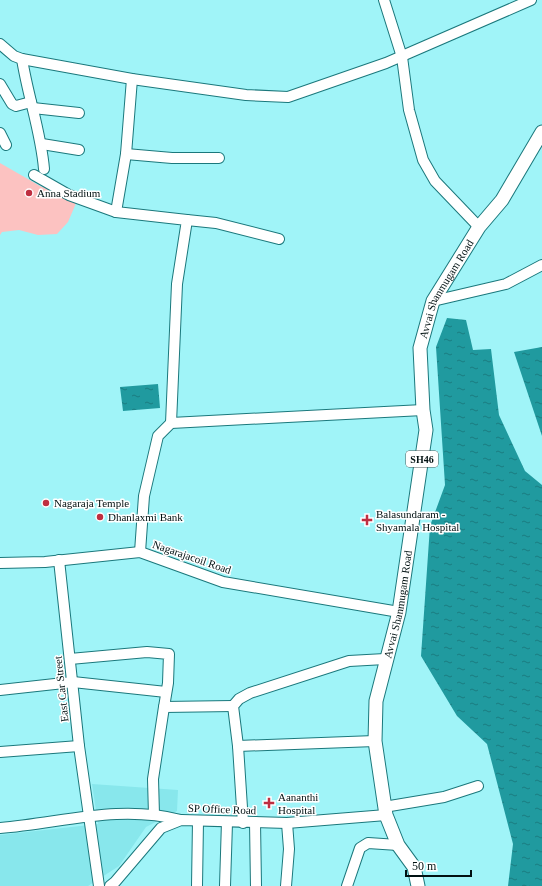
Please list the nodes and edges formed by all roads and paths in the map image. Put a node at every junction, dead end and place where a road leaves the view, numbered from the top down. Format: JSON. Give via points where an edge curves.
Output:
{"nodes":[{"id":1,"x":384,"y":0,"type":"edge"},
{"id":2,"x":531,"y":0,"type":"edge"},
{"id":3,"x":0,"y":44,"type":"edge"},
{"id":4,"x":402,"y":57,"type":"junction"},
{"id":5,"x":22,"y":59,"type":"junction"},
{"id":6,"x":132,"y":79,"type":"junction"},
{"id":7,"x":0,"y":84,"type":"edge"},
{"id":8,"x":32,"y":105,"type":"junction"},
{"id":9,"x":79,"y":114,"type":"dead end"},
{"id":10,"x":542,"y":132,"type":"edge"},
{"id":11,"x":0,"y":133,"type":"edge"},
{"id":12,"x":42,"y":144,"type":"junction"},
{"id":13,"x":6,"y":145,"type":"dead end"},
{"id":14,"x":79,"y":150,"type":"dead end"},
{"id":15,"x":126,"y":154,"type":"junction"},
{"id":16,"x":219,"y":158,"type":"dead end"},
{"id":17,"x":44,"y":169,"type":"dead end"},
{"id":18,"x":34,"y":175,"type":"dead end"},
{"id":19,"x":116,"y":212,"type":"junction"},
{"id":20,"x":187,"y":220,"type":"junction"},
{"id":21,"x":478,"y":227,"type":"junction"},
{"id":22,"x":279,"y":240,"type":"dead end"},
{"id":23,"x":542,"y":265,"type":"edge"},
{"id":24,"x":433,"y":301,"type":"junction"},
{"id":25,"x":423,"y":410,"type":"junction"},
{"id":26,"x":171,"y":423,"type":"junction"},
{"id":27,"x":140,"y":552,"type":"junction"},
{"id":28,"x":59,"y":560,"type":"junction"},
{"id":29,"x":0,"y":563,"type":"edge"},
{"id":30,"x":399,"y":612,"type":"junction"},
{"id":31,"x":385,"y":659,"type":"junction"},
{"id":32,"x":70,"y":660,"type":"junction"},
{"id":33,"x":73,"y":682,"type":"junction"},
{"id":34,"x":0,"y":690,"type":"edge"},
{"id":35,"x":166,"y":692,"type":"junction"},
{"id":36,"x":233,"y":706,"type":"junction"},
{"id":37,"x":164,"y":707,"type":"junction"},
{"id":38,"x":375,"y":741,"type":"junction"},
{"id":39,"x":79,"y":746,"type":"junction"},
{"id":40,"x":238,"y":746,"type":"junction"},
{"id":41,"x":0,"y":752,"type":"edge"},
{"id":42,"x":478,"y":786,"type":"dead end"},
{"id":43,"x":385,"y":811,"type":"junction"},
{"id":44,"x":154,"y":814,"type":"junction"},
{"id":45,"x":89,"y":815,"type":"junction"},
{"id":46,"x":181,"y":820,"type":"junction"},
{"id":47,"x":198,"y":821,"type":"junction"},
{"id":48,"x":227,"y":822,"type":"junction"},
{"id":49,"x":255,"y":822,"type":"junction"},
{"id":50,"x":243,"y":823,"type":"junction"},
{"id":51,"x":287,"y":823,"type":"junction"},
{"id":52,"x":0,"y":828,"type":"edge"},
{"id":53,"x":398,"y":845,"type":"junction"},
{"id":54,"x":99,"y":886,"type":"edge"},
{"id":55,"x":110,"y":886,"type":"edge"},
{"id":56,"x":197,"y":886,"type":"edge"},
{"id":57,"x":225,"y":886,"type":"edge"},
{"id":58,"x":256,"y":886,"type":"edge"},
{"id":59,"x":286,"y":886,"type":"edge"},
{"id":60,"x":348,"y":886,"type":"edge"},
{"id":61,"x":418,"y":886,"type":"edge"}],
"edges":[{"from":1,"to":4,"type":"street"},
{"from":2,"to":4,"type":"street"},
{"from":3,"to":5,"type":"street","via":[[14,56]]},
{"from":4,"to":6,"type":"street","via":[[288,97],[246,95]]},
{"from":4,"to":21,"type":"street","via":[[409,110],[423,160],[435,181]]},
{"from":5,"to":6,"type":"street"},
{"from":5,"to":8,"type":"street"},
{"from":6,"to":15,"type":"street"},
{"from":7,"to":8,"type":"street","via":[[12,104]]},
{"from":8,"to":9,"type":"street"},
{"from":8,"to":12,"type":"street"},
{"from":10,"to":21,"type":"main road","name":"Avvai Shanmugam Road","number":"SH46","via":[[502,200]]},
{"from":11,"to":13,"type":"street"},
{"from":12,"to":14,"type":"street"},
{"from":12,"to":17,"type":"street"},
{"from":15,"to":16,"type":"street","via":[[172,158]]},
{"from":15,"to":19,"type":"street"},
{"from":18,"to":19,"type":"street","via":[[69,195]]},
{"from":19,"to":20,"type":"street"},
{"from":20,"to":22,"type":"street","via":[[216,222]]},
{"from":20,"to":26,"type":"street","via":[[176,284]]},
{"from":21,"to":24,"type":"main road","name":"Avvai Shanmugam Road","number":"SH46"},
{"from":23,"to":24,"type":"street","via":[[506,284]]},
{"from":24,"to":25,"type":"main road","name":"Avvai Shanmugam Road","number":"SH46","via":[[420,348]]},
{"from":25,"to":26,"type":"street"},
{"from":25,"to":30,"type":"main road","name":"Avvai Shanmugam Road","number":"SH46","via":[[426,430]]},
{"from":26,"to":27,"type":"street","via":[[158,436],[144,496]]},
{"from":27,"to":28,"type":"street","name":"Nagarajacoil Road"},
{"from":27,"to":30,"type":"street","name":"Nagarajacoil Road","via":[[223,582]]},
{"from":28,"to":29,"type":"street","name":"Nagarajacoil Road"},
{"from":28,"to":32,"type":"street","name":"East Car Street"},
{"from":30,"to":31,"type":"main road","name":"Avvai Shanmugam Road","number":"SH46"},
{"from":31,"to":36,"type":"street","via":[[349,661],[250,693]]},
{"from":31,"to":38,"type":"main road","name":"Avvai Shanmugam Road","number":"SH46","via":[[376,701]]},
{"from":32,"to":33,"type":"street","name":"East Car Street"},
{"from":32,"to":35,"type":"street","via":[[147,652],[169,654]]},
{"from":33,"to":34,"type":"street"},
{"from":33,"to":35,"type":"street"},
{"from":33,"to":39,"type":"street","name":"East Car Street"},
{"from":35,"to":37,"type":"street"},
{"from":36,"to":37,"type":"street"},
{"from":36,"to":40,"type":"street"},
{"from":37,"to":44,"type":"street","via":[[153,779]]},
{"from":38,"to":40,"type":"street"},
{"from":38,"to":43,"type":"main road","name":"Avvai Shanmugam Road","number":"SH46"},
{"from":39,"to":41,"type":"street"},
{"from":39,"to":45,"type":"street","name":"East Car Street"},
{"from":40,"to":50,"type":"street"},
{"from":42,"to":43,"type":"street","name":"SP Office Road","via":[[444,798]]},
{"from":43,"to":51,"type":"street","name":"SP Office Road"},
{"from":43,"to":53,"type":"main road","name":"Avvai Shanmugam Road","number":"SH46"},
{"from":44,"to":45,"type":"street"},
{"from":44,"to":46,"type":"street"},
{"from":45,"to":52,"type":"street"},
{"from":45,"to":54,"type":"street","name":"East Car Street"},
{"from":46,"to":47,"type":"street","name":"SP Office Road"},
{"from":46,"to":55,"type":"street","name":"SP Office Road","via":[[161,828]]},
{"from":47,"to":48,"type":"street","name":"SP Office Road"},
{"from":47,"to":56,"type":"street"},
{"from":48,"to":50,"type":"street","name":"SP Office Road"},
{"from":48,"to":57,"type":"street"},
{"from":49,"to":50,"type":"street","name":"SP Office Road"},
{"from":49,"to":51,"type":"street","name":"SP Office Road"},
{"from":49,"to":58,"type":"street"},
{"from":51,"to":59,"type":"street","via":[[289,849]]},
{"from":53,"to":60,"type":"street","via":[[363,845]]},
{"from":53,"to":61,"type":"main road","name":"Avvai Shanmugam Road","number":"SH46","via":[[414,867]]}]}
